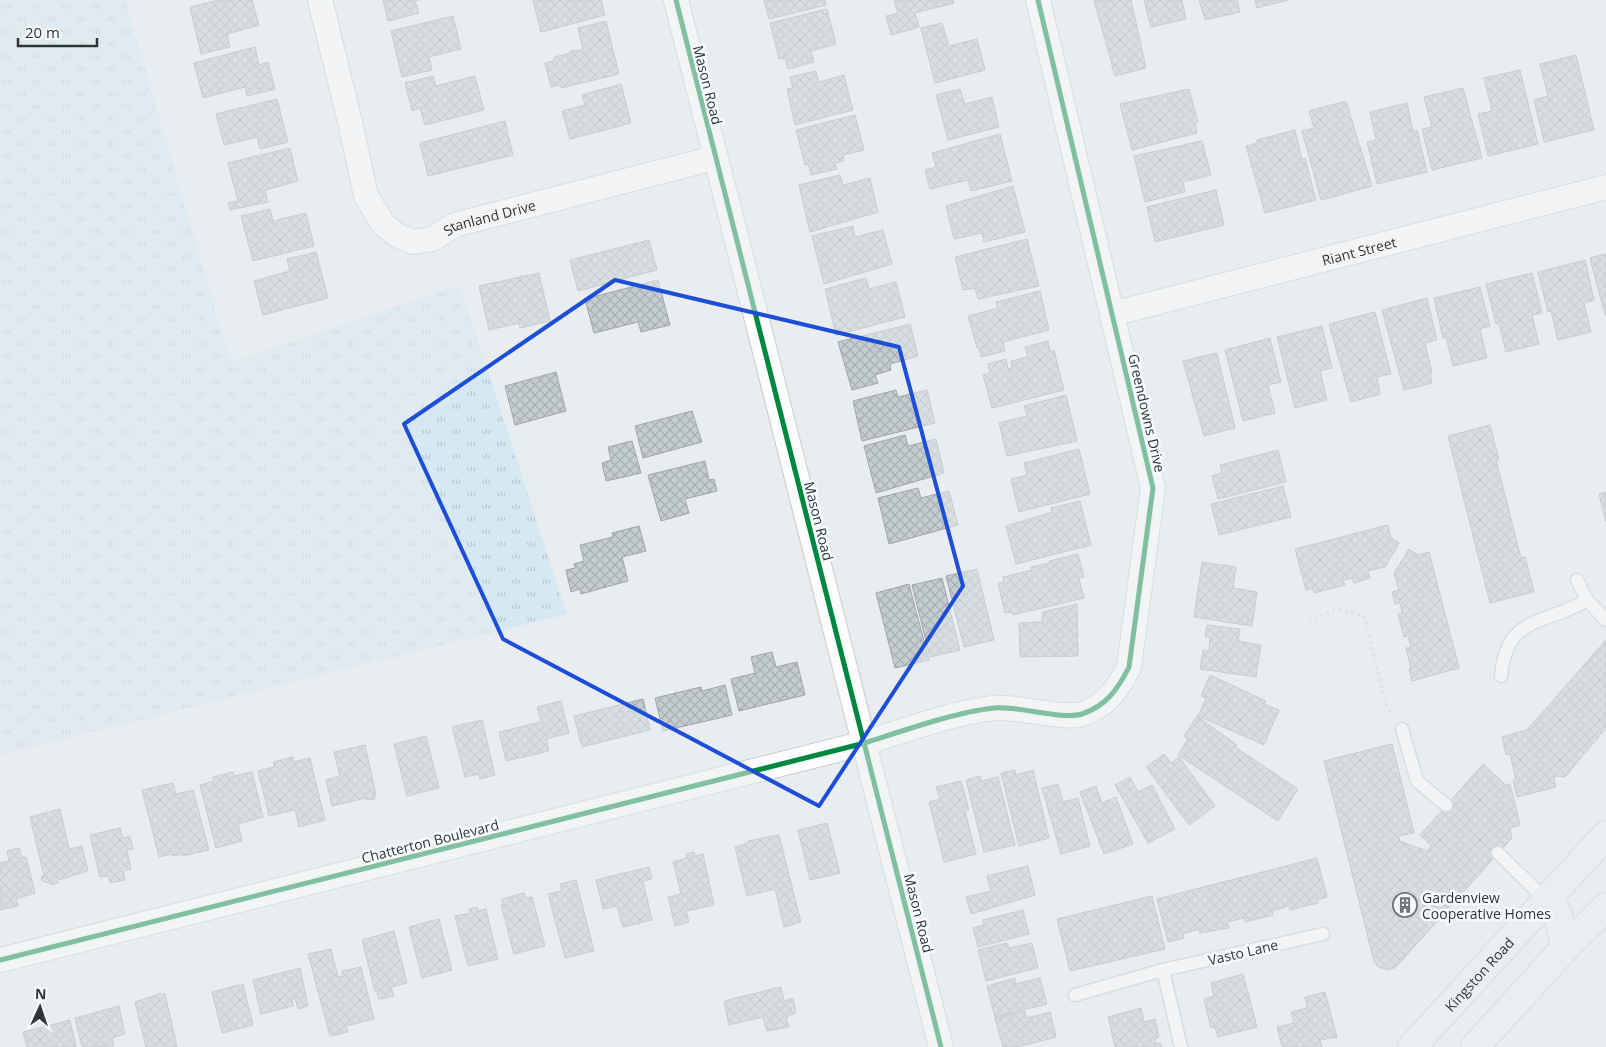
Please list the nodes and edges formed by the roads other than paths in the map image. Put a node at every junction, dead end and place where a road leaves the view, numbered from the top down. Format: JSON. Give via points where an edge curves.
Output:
{"nodes":[{"id":1,"x":320,"y":0,"type":"edge"},
{"id":2,"x":676,"y":0,"type":"edge"},
{"id":3,"x":1038,"y":0,"type":"edge"},
{"id":4,"x":714,"y":158,"type":"junction"},
{"id":5,"x":1606,"y":187,"type":"edge"},
{"id":6,"x":1112,"y":314,"type":"junction"},
{"id":7,"x":1577,"y":580,"type":"dead end"},
{"id":8,"x":1587,"y":600,"type":"junction"},
{"id":9,"x":1606,"y":620,"type":"edge"},
{"id":10,"x":1501,"y":676,"type":"dead end"},
{"id":11,"x":1402,"y":729,"type":"road end"},
{"id":12,"x":865,"y":743,"type":"junction"},
{"id":13,"x":1446,"y":805,"type":"dead end"},
{"id":14,"x":1606,"y":835,"type":"edge"},
{"id":15,"x":1498,"y":853,"type":"dead end"},
{"id":16,"x":1546,"y":900,"type":"junction"},
{"id":17,"x":1606,"y":908,"type":"edge"},
{"id":18,"x":1323,"y":934,"type":"dead end"},
{"id":19,"x":1565,"y":948,"type":"junction"},
{"id":20,"x":0,"y":960,"type":"edge"},
{"id":21,"x":1163,"y":970,"type":"junction"},
{"id":22,"x":1075,"y":995,"type":"dead end"},
{"id":23,"x":941,"y":1047,"type":"edge"},
{"id":24,"x":1181,"y":1047,"type":"edge"},
{"id":25,"x":1412,"y":1047,"type":"edge"},
{"id":26,"x":1475,"y":1047,"type":"edge"}],
"edges":[{"from":1,"to":4,"type":"street","name":"Stanland Drive","via":[[366,196],[383,224],[398,236],[414,242],[433,239],[454,225]]},
{"from":2,"to":4,"type":"street","name":"Mason Road"},
{"from":3,"to":6,"type":"street","name":"Greendowns Drive"},
{"from":4,"to":12,"type":"street","name":"Mason Road"},
{"from":5,"to":6,"type":"street","name":"Riant Street"},
{"from":6,"to":12,"type":"street","name":"Greendowns Drive","via":[[1153,488],[1129,667],[1123,680],[1105,702],[1079,715],[1026,708],[994,708]]},
{"from":7,"to":8,"type":"lane"},
{"from":8,"to":9,"type":"lane"},
{"from":8,"to":10,"type":"lane","via":[[1569,611],[1533,622],[1511,638],[1503,656]]},
{"from":11,"to":13,"type":"lane","via":[[1417,781]]},
{"from":12,"to":20,"type":"street","name":"Chatterton Boulevard"},
{"from":12,"to":23,"type":"street","name":"Mason Road"},
{"from":14,"to":16,"type":"main road","name":"Kingston Road"},
{"from":15,"to":16,"type":"lane"},
{"from":16,"to":19,"type":"main road","via":[[1558,914]]},
{"from":16,"to":25,"type":"main road","name":"Kingston Road"},
{"from":17,"to":19,"type":"main road"},
{"from":18,"to":21,"type":"lane","name":"Vasto Lane"},
{"from":19,"to":26,"type":"main road"},
{"from":21,"to":22,"type":"lane","name":"Vasto Lane"},
{"from":21,"to":24,"type":"lane"}]}
